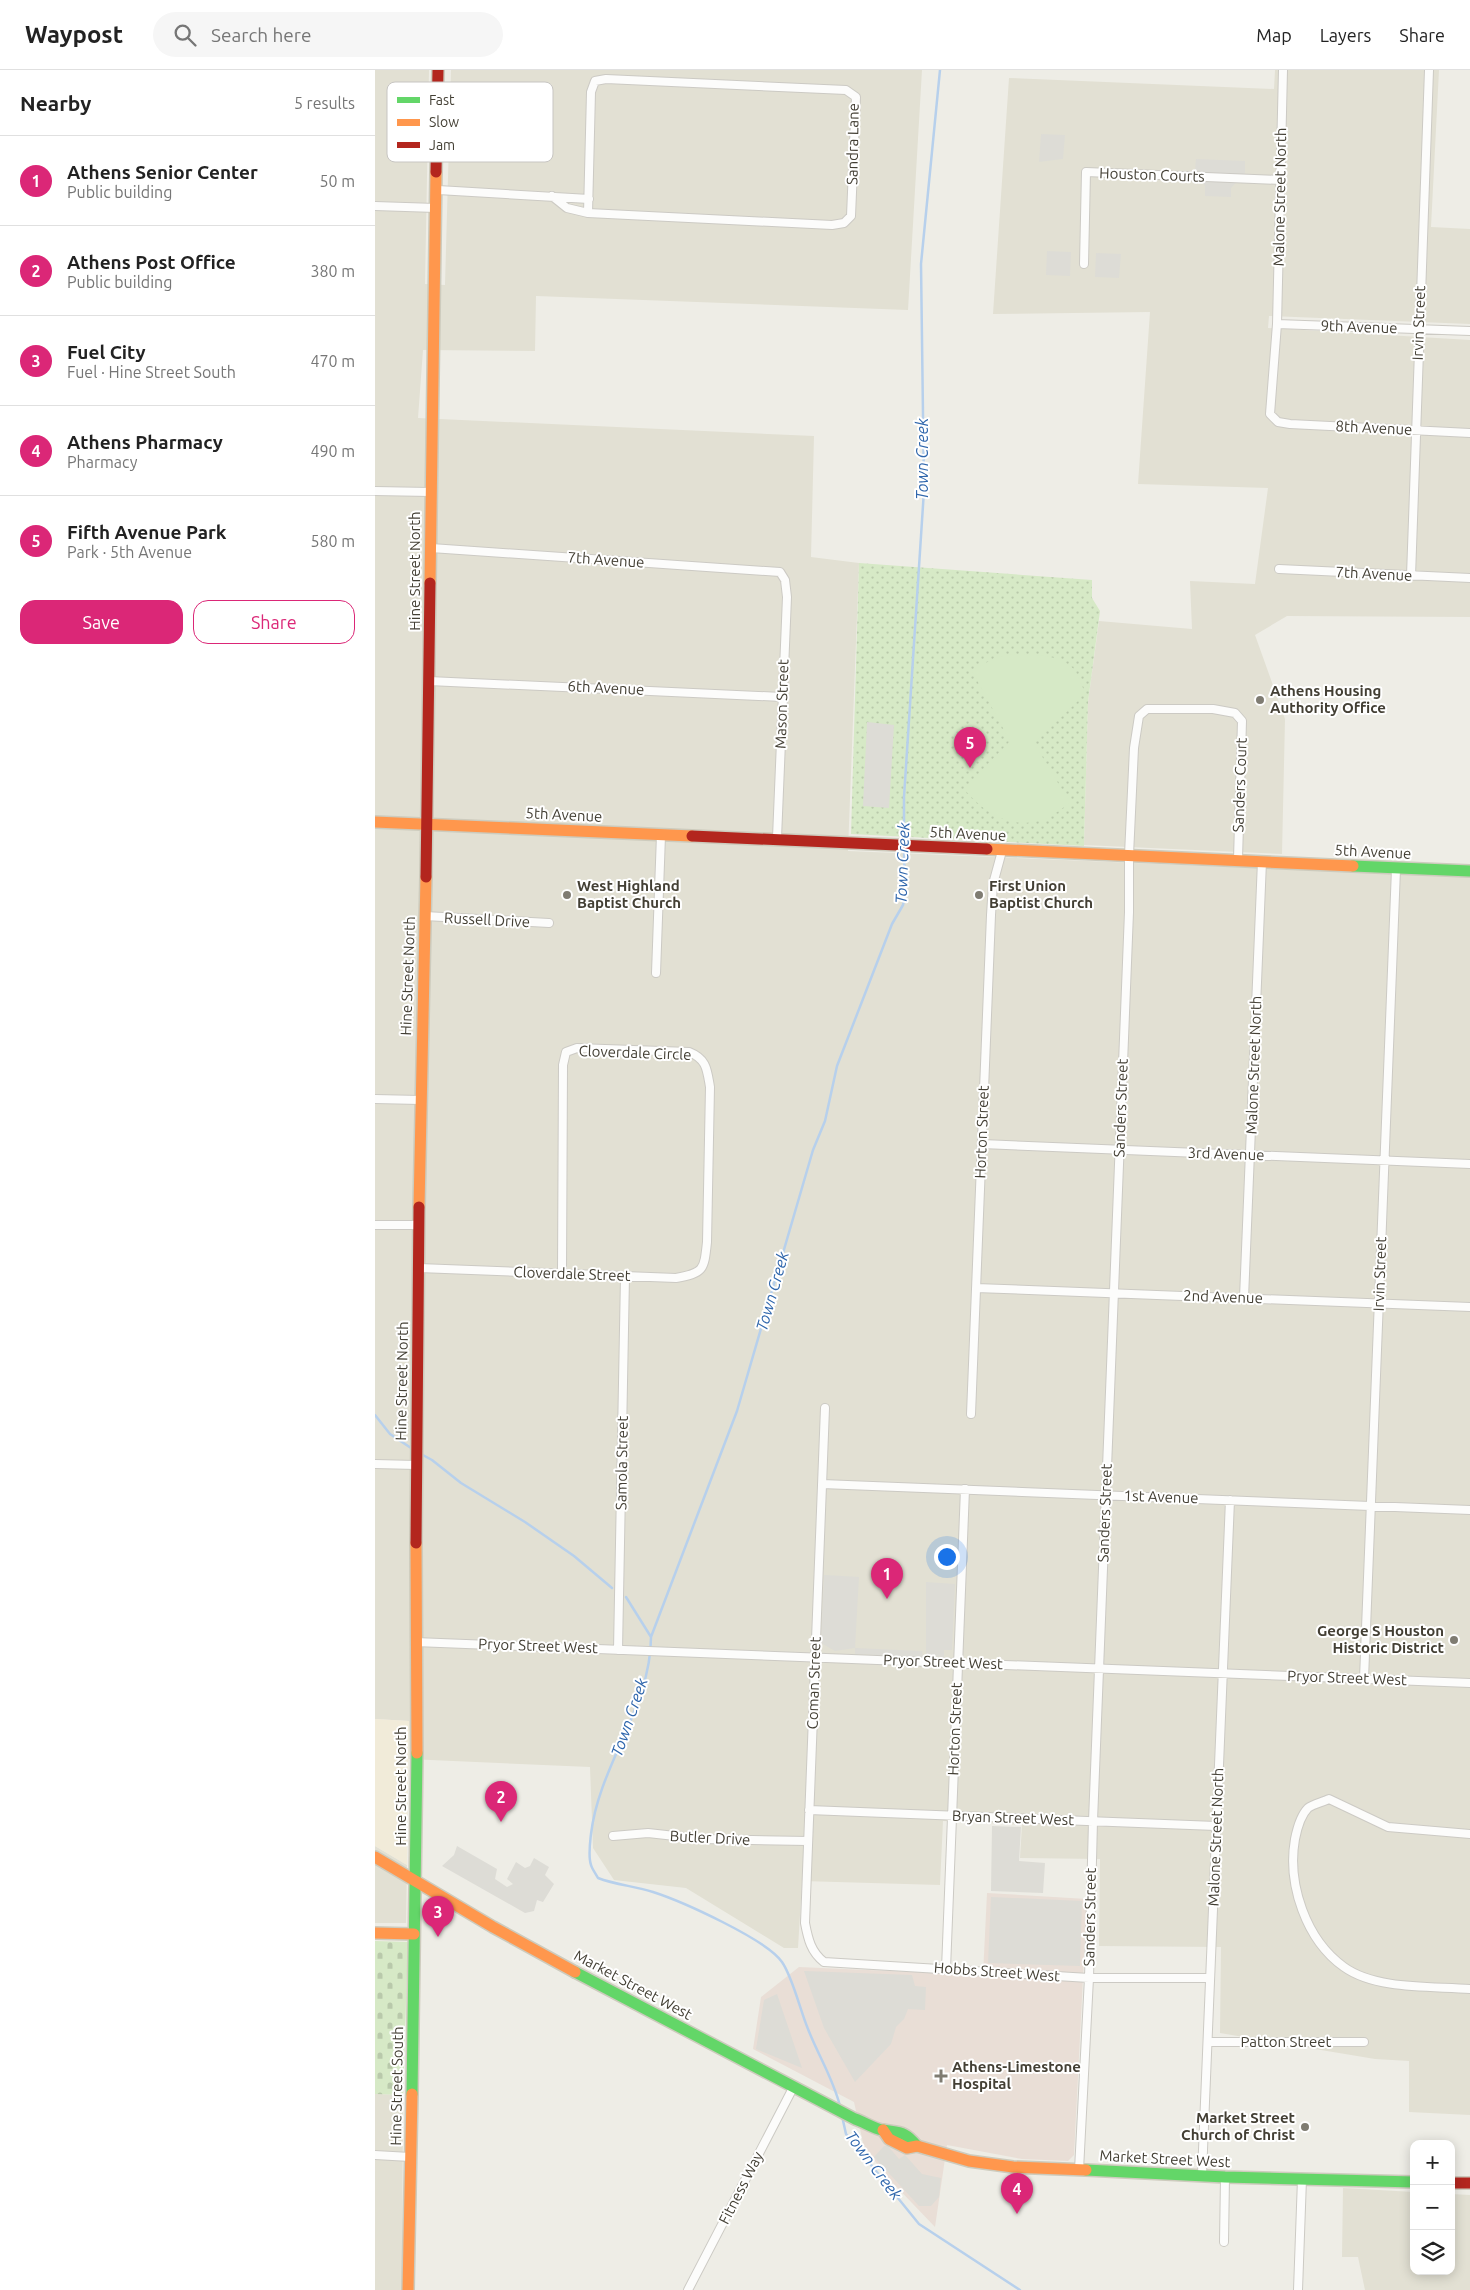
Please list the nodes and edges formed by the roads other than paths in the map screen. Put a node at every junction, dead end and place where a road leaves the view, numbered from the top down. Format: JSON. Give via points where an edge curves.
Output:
{"nodes":[{"id":1,"x":1283,"y":70,"type":"edge"},
{"id":2,"x":1429,"y":70,"type":"edge"},
{"id":3,"x":438,"y":162,"type":"edge"},
{"id":4,"x":1280,"y":180,"type":"junction"},
{"id":5,"x":438,"y":190,"type":"junction"},
{"id":6,"x":552,"y":196,"type":"junction"},
{"id":7,"x":589,"y":199,"type":"junction"},
{"id":8,"x":375,"y":206,"type":"edge"},
{"id":9,"x":436,"y":208,"type":"junction"},
{"id":10,"x":588,"y":213,"type":"junction"},
{"id":11,"x":1084,"y":264,"type":"dead end"},
{"id":12,"x":1277,"y":324,"type":"junction"},
{"id":13,"x":1419,"y":328,"type":"junction"},
{"id":14,"x":1470,"y":331,"type":"edge"},
{"id":15,"x":1278,"y":422,"type":"joint"},
{"id":16,"x":1415,"y":430,"type":"junction"},
{"id":17,"x":1470,"y":433,"type":"edge"},
{"id":18,"x":375,"y":491,"type":"edge"},
{"id":19,"x":430,"y":492,"type":"junction"},
{"id":20,"x":431,"y":548,"type":"junction"},
{"id":21,"x":1279,"y":569,"type":"dead end"},
{"id":22,"x":780,"y":572,"type":"joint"},
{"id":23,"x":1411,"y":576,"type":"junction"},
{"id":24,"x":1470,"y":578,"type":"edge"},
{"id":25,"x":429,"y":681,"type":"junction"},
{"id":26,"x":782,"y":697,"type":"junction"},
{"id":27,"x":375,"y":822,"type":"edge"},
{"id":28,"x":427,"y":824,"type":"junction"},
{"id":29,"x":661,"y":835,"type":"junction"},
{"id":30,"x":777,"y":838,"type":"junction"},
{"id":31,"x":1002,"y":851,"type":"junction"},
{"id":32,"x":1129,"y":855,"type":"junction"},
{"id":33,"x":1238,"y":859,"type":"junction"},
{"id":34,"x":1262,"y":861,"type":"junction"},
{"id":35,"x":1396,"y":869,"type":"junction"},
{"id":36,"x":1470,"y":871,"type":"edge"},
{"id":37,"x":425,"y":916,"type":"junction"},
{"id":38,"x":549,"y":923,"type":"dead end"},
{"id":39,"x":656,"y":973,"type":"dead end"},
{"id":40,"x":375,"y":1099,"type":"edge"},
{"id":41,"x":420,"y":1100,"type":"junction"},
{"id":42,"x":982,"y":1144,"type":"junction"},
{"id":43,"x":1120,"y":1150,"type":"junction"},
{"id":44,"x":1250,"y":1155,"type":"junction"},
{"id":45,"x":1385,"y":1160,"type":"junction"},
{"id":46,"x":1470,"y":1164,"type":"edge"},
{"id":47,"x":375,"y":1225,"type":"edge"},
{"id":48,"x":419,"y":1225,"type":"junction"},
{"id":49,"x":706,"y":1249,"type":"joint"},
{"id":50,"x":419,"y":1268,"type":"junction"},
{"id":51,"x":562,"y":1273,"type":"junction"},
{"id":52,"x":625,"y":1276,"type":"junction"},
{"id":53,"x":976,"y":1288,"type":"junction"},
{"id":54,"x":1114,"y":1293,"type":"junction"},
{"id":55,"x":1244,"y":1298,"type":"junction"},
{"id":56,"x":1379,"y":1304,"type":"junction"},
{"id":57,"x":1470,"y":1307,"type":"edge"},
{"id":58,"x":825,"y":1408,"type":"dead end"},
{"id":59,"x":971,"y":1414,"type":"dead end"},
{"id":60,"x":375,"y":1464,"type":"edge"},
{"id":61,"x":416,"y":1465,"type":"junction"},
{"id":62,"x":822,"y":1484,"type":"junction"},
{"id":63,"x":965,"y":1490,"type":"junction"},
{"id":64,"x":1106,"y":1495,"type":"junction"},
{"id":65,"x":1230,"y":1500,"type":"junction"},
{"id":66,"x":1371,"y":1506,"type":"junction"},
{"id":67,"x":1470,"y":1510,"type":"edge"},
{"id":68,"x":415,"y":1642,"type":"junction"},
{"id":69,"x":618,"y":1650,"type":"junction"},
{"id":70,"x":815,"y":1657,"type":"junction"},
{"id":71,"x":958,"y":1663,"type":"junction"},
{"id":72,"x":1099,"y":1668,"type":"junction"},
{"id":73,"x":1223,"y":1674,"type":"junction"},
{"id":74,"x":1364,"y":1679,"type":"junction"},
{"id":75,"x":1470,"y":1683,"type":"edge"},
{"id":76,"x":809,"y":1810,"type":"junction"},
{"id":77,"x":952,"y":1816,"type":"junction"},
{"id":78,"x":1093,"y":1821,"type":"junction"},
{"id":79,"x":1216,"y":1826,"type":"junction"},
{"id":80,"x":1470,"y":1834,"type":"edge"},
{"id":81,"x":613,"y":1836,"type":"dead end"},
{"id":82,"x":808,"y":1841,"type":"junction"},
{"id":83,"x":375,"y":1857,"type":"edge"},
{"id":84,"x":416,"y":1883,"type":"junction"},
{"id":85,"x":375,"y":1934,"type":"edge"},
{"id":86,"x":414,"y":1934,"type":"junction"},
{"id":87,"x":816,"y":1956,"type":"joint"},
{"id":88,"x":946,"y":1969,"type":"junction"},
{"id":89,"x":1089,"y":1978,"type":"junction"},
{"id":90,"x":1210,"y":1978,"type":"junction"},
{"id":91,"x":1470,"y":1989,"type":"edge"},
{"id":92,"x":1208,"y":2042,"type":"junction"},
{"id":93,"x":1363,"y":2042,"type":"dead end"},
{"id":94,"x":794,"y":2086,"type":"junction"},
{"id":95,"x":375,"y":2155,"type":"edge"},
{"id":96,"x":410,"y":2156,"type":"junction"},
{"id":97,"x":1079,"y":2170,"type":"junction"},
{"id":98,"x":1202,"y":2174,"type":"junction"},
{"id":99,"x":1225,"y":2177,"type":"junction"},
{"id":100,"x":1302,"y":2179,"type":"junction"},
{"id":101,"x":1410,"y":2182,"type":"edge"},
{"id":102,"x":1455,"y":2182,"type":"edge"},
{"id":103,"x":1470,"y":2183,"type":"edge"},
{"id":104,"x":1224,"y":2242,"type":"dead end"},
{"id":105,"x":408,"y":2290,"type":"edge"},
{"id":106,"x":687,"y":2290,"type":"edge"},
{"id":107,"x":1298,"y":2290,"type":"edge"}],
"edges":[{"from":1,"to":4,"type":"street","name":"Malone Street North"},
{"from":2,"to":13,"type":"street","name":"Irvin Street"},
{"from":3,"to":5,"type":"street","name":"Hine Street North"},
{"from":4,"to":11,"type":"street","name":"Houston Courts","via":[[1086,172]]},
{"from":4,"to":12,"type":"street","name":"Malone Street North"},
{"from":5,"to":6,"type":"street","name":"Sandra Lane"},
{"from":5,"to":9,"type":"street","name":"Hine Street North"},
{"from":6,"to":7,"type":"street","name":"Sandra Lane"},
{"from":6,"to":10,"type":"street","name":"Sandra Lane","via":[[567,208]]},
{"from":7,"to":10,"type":"street","name":"Sandra Lane"},
{"from":7,"to":10,"type":"street","name":"Sandra Lane","via":[[591,92],[595,81],[846,90],[856,97],[851,216],[844,223]]},
{"from":8,"to":9,"type":"street"},
{"from":9,"to":19,"type":"street","name":"Hine Street North"},
{"from":12,"to":13,"type":"street","name":"9th Avenue"},
{"from":12,"to":15,"type":"street","name":"Malone Street North","via":[[1271,414]]},
{"from":13,"to":14,"type":"street","name":"9th Avenue"},
{"from":13,"to":16,"type":"street","name":"Irvin Street"},
{"from":15,"to":16,"type":"street","name":"8th Avenue"},
{"from":16,"to":17,"type":"street","name":"8th Avenue"},
{"from":16,"to":23,"type":"street","name":"Irvin Street"},
{"from":18,"to":19,"type":"street"},
{"from":19,"to":20,"type":"street","name":"Hine Street North"},
{"from":20,"to":22,"type":"street","name":"7th Avenue"},
{"from":20,"to":25,"type":"street","name":"Hine Street North"},
{"from":21,"to":23,"type":"street","name":"7th Avenue"},
{"from":22,"to":26,"type":"street","name":"Mason Street","via":[[785,580],[787,596]]},
{"from":23,"to":24,"type":"street","name":"7th Avenue"},
{"from":25,"to":26,"type":"street","name":"6th Avenue"},
{"from":25,"to":28,"type":"street","name":"Hine Street North"},
{"from":26,"to":30,"type":"street","name":"Mason Street"},
{"from":27,"to":28,"type":"street","name":"5th Avenue"},
{"from":28,"to":29,"type":"street","name":"5th Avenue"},
{"from":28,"to":37,"type":"street","name":"Hine Street North"},
{"from":29,"to":30,"type":"street","name":"5th Avenue"},
{"from":29,"to":39,"type":"street"},
{"from":30,"to":31,"type":"street","name":"5th Avenue"},
{"from":31,"to":32,"type":"street","name":"5th Avenue"},
{"from":31,"to":42,"type":"street","name":"Horton Street","via":[[991,907]]},
{"from":32,"to":33,"type":"street","name":"5th Avenue"},
{"from":32,"to":33,"type":"street","name":"Sanders Court","via":[[1139,716],[1147,709],[1169,708],[1235,713],[1242,721]]},
{"from":32,"to":43,"type":"street","name":"Sanders Street"},
{"from":33,"to":34,"type":"street","name":"5th Avenue"},
{"from":34,"to":35,"type":"street","name":"5th Avenue"},
{"from":34,"to":44,"type":"street","name":"Malone Street North"},
{"from":35,"to":36,"type":"street","name":"5th Avenue"},
{"from":35,"to":45,"type":"street","name":"Irvin Street"},
{"from":37,"to":38,"type":"street","name":"Russell Drive"},
{"from":37,"to":41,"type":"street","name":"Hine Street North"},
{"from":40,"to":41,"type":"street"},
{"from":41,"to":48,"type":"street","name":"Hine Street North"},
{"from":42,"to":43,"type":"street","name":"3rd Avenue"},
{"from":42,"to":53,"type":"street","name":"Horton Street"},
{"from":43,"to":44,"type":"street","name":"3rd Avenue"},
{"from":43,"to":54,"type":"street","name":"Sanders Street"},
{"from":44,"to":45,"type":"street","name":"3rd Avenue"},
{"from":44,"to":55,"type":"street","name":"Malone Street North"},
{"from":45,"to":46,"type":"street","name":"3rd Avenue"},
{"from":45,"to":56,"type":"street","name":"Irvin Street"},
{"from":47,"to":48,"type":"street"},
{"from":48,"to":50,"type":"street","name":"Hine Street North"},
{"from":49,"to":51,"type":"street","name":"Cloverdale Circle","via":[[710,1087],[707,1066],[700,1057],[689,1052],[577,1048],[567,1052],[563,1065]]},
{"from":49,"to":52,"type":"street","name":"Cloverdale Street","via":[[705,1266],[697,1274],[676,1278]]},
{"from":50,"to":51,"type":"street","name":"Cloverdale Street"},
{"from":50,"to":61,"type":"street","name":"Hine Street North"},
{"from":51,"to":52,"type":"street","name":"Cloverdale Street"},
{"from":52,"to":69,"type":"street","name":"Samola Street"},
{"from":53,"to":54,"type":"street","name":"2nd Avenue"},
{"from":53,"to":59,"type":"street","name":"Horton Street"},
{"from":54,"to":55,"type":"street","name":"2nd Avenue"},
{"from":54,"to":64,"type":"street","name":"Sanders Street"},
{"from":55,"to":56,"type":"street","name":"2nd Avenue"},
{"from":56,"to":57,"type":"street","name":"2nd Avenue"},
{"from":56,"to":66,"type":"street","name":"Irvin Street"},
{"from":58,"to":62,"type":"street","name":"Coman Street"},
{"from":60,"to":61,"type":"street"},
{"from":61,"to":68,"type":"street","name":"Hine Street North"},
{"from":62,"to":63,"type":"street","name":"1st Avenue"},
{"from":62,"to":70,"type":"street","name":"Coman Street"},
{"from":63,"to":64,"type":"street","name":"1st Avenue"},
{"from":63,"to":71,"type":"street","name":"Horton Street"},
{"from":64,"to":65,"type":"street","name":"1st Avenue"},
{"from":64,"to":72,"type":"street","name":"Sanders Street"},
{"from":65,"to":66,"type":"street","name":"1st Avenue"},
{"from":65,"to":73,"type":"street","name":"Malone Street North"},
{"from":66,"to":67,"type":"street","name":"1st Avenue"},
{"from":66,"to":74,"type":"street","name":"Irvin Street"},
{"from":68,"to":69,"type":"street","name":"Pryor Street West"},
{"from":68,"to":84,"type":"street","name":"Hine Street North"},
{"from":69,"to":70,"type":"street","name":"Pryor Street West"},
{"from":70,"to":71,"type":"street","name":"Pryor Street West"},
{"from":70,"to":76,"type":"street","name":"Coman Street"},
{"from":71,"to":72,"type":"street","name":"Pryor Street West"},
{"from":71,"to":77,"type":"street","name":"Horton Street"},
{"from":72,"to":73,"type":"street","name":"Pryor Street West"},
{"from":72,"to":78,"type":"street","name":"Sanders Street"},
{"from":73,"to":74,"type":"street","name":"Pryor Street West"},
{"from":73,"to":79,"type":"street","name":"Malone Street North"},
{"from":74,"to":75,"type":"street","name":"Pryor Street West"},
{"from":76,"to":77,"type":"street","name":"Bryan Street West"},
{"from":76,"to":82,"type":"street","name":"Coman Street"},
{"from":77,"to":78,"type":"street","name":"Bryan Street West"},
{"from":77,"to":88,"type":"street","name":"Horton Street"},
{"from":78,"to":79,"type":"street","name":"Bryan Street West"},
{"from":78,"to":89,"type":"street","name":"Sanders Street"},
{"from":79,"to":90,"type":"street","name":"Malone Street North"},
{"from":80,"to":91,"type":"street","via":[[1388,1826],[1329,1799],[1308,1808],[1297,1828],[1293,1861],[1300,1905],[1309,1925],[1328,1952],[1344,1967],[1364,1978],[1385,1983]]},
{"from":81,"to":82,"type":"street","name":"Butler Drive","via":[[648,1833],[702,1839]]},
{"from":82,"to":87,"type":"street","name":"Coman Street","via":[[805,1923],[808,1940]]},
{"from":83,"to":84,"type":"street","name":"Market Street West"},
{"from":84,"to":86,"type":"street","name":"Hine Street South"},
{"from":84,"to":94,"type":"street","name":"Market Street West","via":[[533,1951]]},
{"from":85,"to":86,"type":"street"},
{"from":86,"to":96,"type":"street","name":"Hine Street South"},
{"from":87,"to":88,"type":"street","name":"Hobbs Street West","via":[[824,1962]]},
{"from":88,"to":89,"type":"street","name":"Hobbs Street West"},
{"from":89,"to":90,"type":"street","name":"Hobbs Street West"},
{"from":89,"to":97,"type":"street","name":"Sanders Street"},
{"from":90,"to":92,"type":"street","name":"Malone Street North"},
{"from":92,"to":93,"type":"street","name":"Patton Street"},
{"from":92,"to":98,"type":"street","name":"Malone Street North"},
{"from":94,"to":97,"type":"street","name":"Market Street West","via":[[855,2119],[910,2137],[917,2146],[969,2162]]},
{"from":94,"to":106,"type":"street","name":"Fitness Way"},
{"from":95,"to":96,"type":"street"},
{"from":96,"to":105,"type":"street","name":"Hine Street South"},
{"from":97,"to":98,"type":"street","name":"Market Street West"},
{"from":98,"to":99,"type":"street","name":"Market Street West"},
{"from":99,"to":100,"type":"street","name":"Market Street West"},
{"from":99,"to":104,"type":"street"},
{"from":100,"to":101,"type":"street","name":"Market Street West"},
{"from":100,"to":107,"type":"street"},
{"from":102,"to":103,"type":"street"}]}
